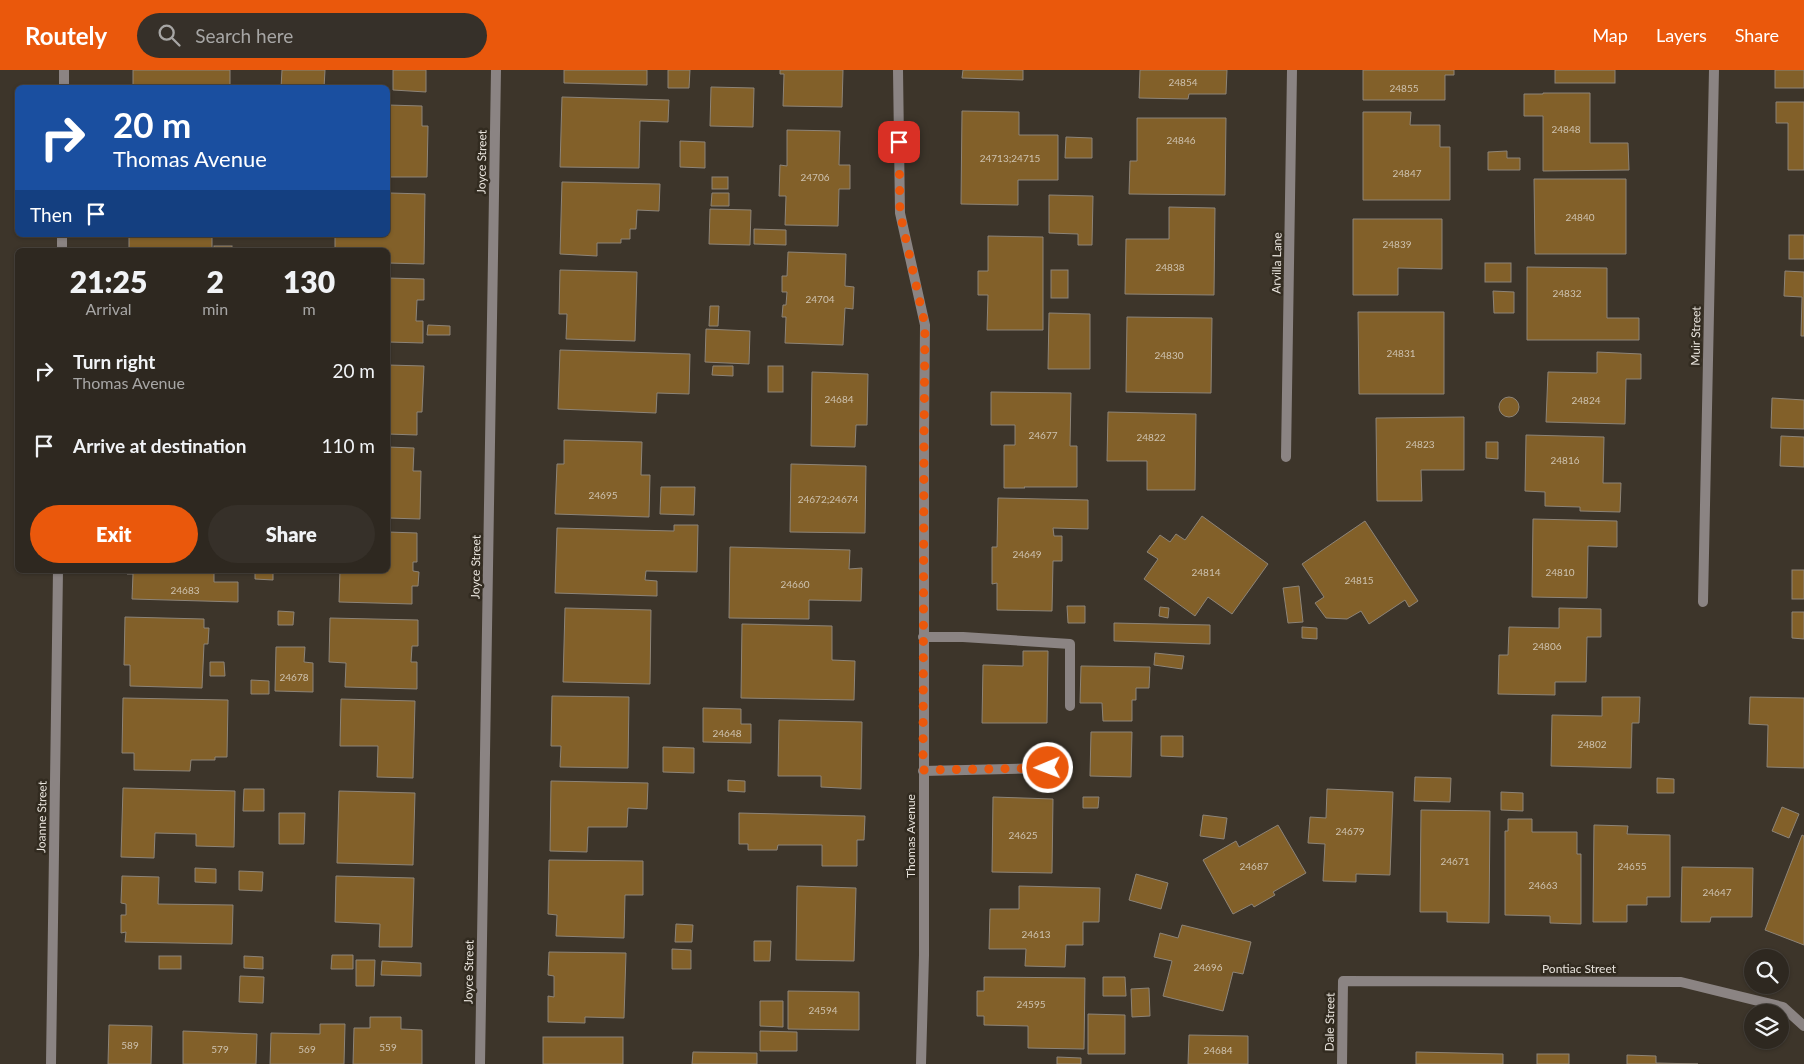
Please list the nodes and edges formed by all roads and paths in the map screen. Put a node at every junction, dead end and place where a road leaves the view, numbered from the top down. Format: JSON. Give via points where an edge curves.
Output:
{"nodes":[{"id":1,"x":64,"y":70,"type":"edge"},
{"id":2,"x":496,"y":70,"type":"edge"},
{"id":3,"x":898,"y":70,"type":"edge"},
{"id":4,"x":1292,"y":70,"type":"edge"},
{"id":5,"x":1714,"y":70,"type":"edge"},
{"id":6,"x":64,"y":85,"type":"edge"},
{"id":7,"x":1286,"y":457,"type":"dead end"},
{"id":8,"x":58,"y":573,"type":"edge"},
{"id":9,"x":1703,"y":602,"type":"dead end"},
{"id":10,"x":924,"y":638,"type":"junction"},
{"id":11,"x":1070,"y":706,"type":"dead end"},
{"id":12,"x":1048,"y":768,"type":"dead end"},
{"id":13,"x":923,"y":770,"type":"junction"},
{"id":14,"x":1343,"y":981,"type":"joint"},
{"id":15,"x":1804,"y":1026,"type":"edge"},
{"id":16,"x":51,"y":1064,"type":"edge"},
{"id":17,"x":480,"y":1064,"type":"edge"},
{"id":18,"x":922,"y":1064,"type":"edge"},
{"id":19,"x":1342,"y":1064,"type":"edge"}],
"edges":[{"from":1,"to":6,"type":"street"},
{"from":2,"to":17,"type":"street","name":"Joyce Street"},
{"from":3,"to":10,"type":"street","name":"Thomas Avenue","via":[[900,213],[925,325]]},
{"from":4,"to":7,"type":"street","name":"Arvilla Lane"},
{"from":5,"to":9,"type":"street","name":"Muir Street"},
{"from":8,"to":16,"type":"street","name":"Joanne Street"},
{"from":10,"to":11,"type":"street","via":[[963,637],[1070,644]]},
{"from":10,"to":13,"type":"street","name":"Thomas Avenue"},
{"from":12,"to":13,"type":"street"},
{"from":13,"to":18,"type":"street","name":"Thomas Avenue"},
{"from":14,"to":15,"type":"street","name":"Pontiac Street","via":[[1681,982],[1783,1007]]},
{"from":14,"to":19,"type":"street","name":"Dale Street"}]}
